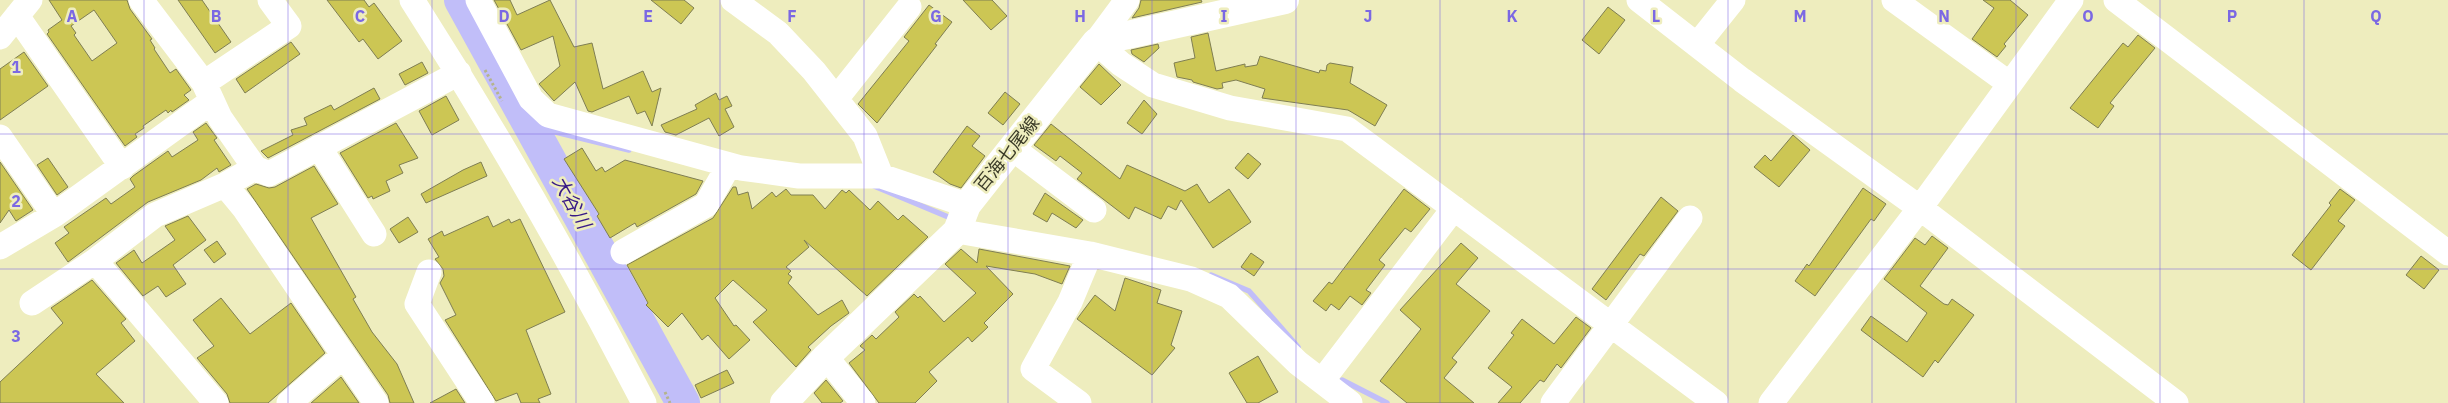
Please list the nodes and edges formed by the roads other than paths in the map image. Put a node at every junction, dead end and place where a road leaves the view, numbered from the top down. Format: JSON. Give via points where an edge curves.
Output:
{"nodes":[{"id":1,"x":141,"y":0,"type":"edge"},
{"id":2,"x":270,"y":0,"type":"edge"},
{"id":3,"x":412,"y":0,"type":"edge"},
{"id":4,"x":478,"y":0,"type":"edge"},
{"id":5,"x":733,"y":0,"type":"edge"},
{"id":6,"x":1128,"y":0,"type":"edge"},
{"id":7,"x":1285,"y":0,"type":"edge"},
{"id":8,"x":1639,"y":0,"type":"edge"},
{"id":9,"x":1733,"y":0,"type":"edge"},
{"id":10,"x":2071,"y":0,"type":"edge"},
{"id":11,"x":2116,"y":0,"type":"edge"},
{"id":12,"x":1907,"y":4,"type":"edge"},
{"id":13,"x":909,"y":6,"type":"dead end"},
{"id":14,"x":24,"y":8,"type":"edge"},
{"id":15,"x":0,"y":38,"type":"edge"},
{"id":16,"x":1096,"y":42,"type":"junction"},
{"id":17,"x":1697,"y":45,"type":"junction"},
{"id":18,"x":459,"y":73,"type":"junction"},
{"id":19,"x":2010,"y":84,"type":"junction"},
{"id":20,"x":208,"y":92,"type":"junction"},
{"id":21,"x":836,"y":99,"type":"junction"},
{"id":22,"x":0,"y":137,"type":"edge"},
{"id":23,"x":319,"y":147,"type":"junction"},
{"id":24,"x":1012,"y":148,"type":"junction"},
{"id":25,"x":729,"y":165,"type":"junction"},
{"id":26,"x":122,"y":167,"type":"junction"},
{"id":27,"x":255,"y":168,"type":"junction"},
{"id":28,"x":882,"y":176,"type":"junction"},
{"id":29,"x":225,"y":185,"type":"junction"},
{"id":30,"x":1454,"y":208,"type":"junction"},
{"id":31,"x":1920,"y":208,"type":"junction"},
{"id":32,"x":1094,"y":210,"type":"dead end"},
{"id":33,"x":54,"y":215,"type":"junction"},
{"id":34,"x":1690,"y":218,"type":"dead end"},
{"id":35,"x":961,"y":219,"type":"junction"},
{"id":36,"x":374,"y":234,"type":"dead end"},
{"id":37,"x":0,"y":247,"type":"edge"},
{"id":38,"x":624,"y":252,"type":"dead end"},
{"id":39,"x":2448,"y":253,"type":"edge"},
{"id":40,"x":1090,"y":254,"type":"junction"},
{"id":41,"x":95,"y":261,"type":"junction"},
{"id":42,"x":428,"y":272,"type":"dead end"},
{"id":43,"x":32,"y":303,"type":"dead end"},
{"id":44,"x":1612,"y":324,"type":"junction"},
{"id":45,"x":343,"y":356,"type":"junction"},
{"id":46,"x":826,"y":357,"type":"junction"},
{"id":47,"x":1322,"y":381,"type":"junction"},
{"id":48,"x":216,"y":403,"type":"edge"},
{"id":49,"x":289,"y":403,"type":"edge"},
{"id":50,"x":376,"y":403,"type":"edge"},
{"id":51,"x":482,"y":403,"type":"edge"},
{"id":52,"x":644,"y":403,"type":"edge"},
{"id":53,"x":784,"y":403,"type":"edge"},
{"id":54,"x":863,"y":403,"type":"edge"},
{"id":55,"x":1079,"y":403,"type":"edge"},
{"id":56,"x":1350,"y":403,"type":"edge"},
{"id":57,"x":1553,"y":403,"type":"edge"},
{"id":58,"x":1716,"y":403,"type":"edge"},
{"id":59,"x":1771,"y":403,"type":"edge"},
{"id":60,"x":2176,"y":403,"type":"edge"}],
"edges":[{"from":1,"to":20,"type":"street"},
{"from":2,"to":20,"type":"street","via":[[289,26]]},
{"from":3,"to":18,"type":"street"},
{"from":4,"to":25,"type":"street","via":[[531,99],[548,115]]},
{"from":5,"to":21,"type":"street","via":[[778,33],[814,70]]},
{"from":6,"to":16,"type":"street"},
{"from":7,"to":16,"type":"main road"},
{"from":8,"to":17,"type":"street"},
{"from":9,"to":17,"type":"street"},
{"from":10,"to":19,"type":"street"},
{"from":11,"to":39,"type":"street"},
{"from":12,"to":19,"type":"street"},
{"from":13,"to":21,"type":"street"},
{"from":14,"to":15,"type":"street"},
{"from":14,"to":26,"type":"street"},
{"from":16,"to":24,"type":"main road","name":"百海七尾線"},
{"from":16,"to":30,"type":"street","via":[[1121,64],[1153,85],[1230,108],[1347,129]]},
{"from":17,"to":31,"type":"street"},
{"from":18,"to":23,"type":"street"},
{"from":18,"to":52,"type":"street","via":[[605,326]]},
{"from":19,"to":31,"type":"street"},
{"from":20,"to":26,"type":"street"},
{"from":20,"to":27,"type":"street","via":[[220,118]]},
{"from":21,"to":28,"type":"street","via":[[865,136]]},
{"from":22,"to":33,"type":"street"},
{"from":23,"to":27,"type":"street","via":[[269,174]]},
{"from":23,"to":36,"type":"street"},
{"from":24,"to":32,"type":"street"},
{"from":24,"to":35,"type":"main road","name":"百海七尾線"},
{"from":25,"to":28,"type":"street","via":[[799,176]]},
{"from":25,"to":38,"type":"street","via":[[706,204]]},
{"from":26,"to":33,"type":"street"},
{"from":27,"to":29,"type":"street"},
{"from":28,"to":35,"type":"street"},
{"from":29,"to":41,"type":"street","via":[[155,216]]},
{"from":29,"to":45,"type":"street","via":[[244,208]]},
{"from":30,"to":44,"type":"street"},
{"from":30,"to":47,"type":"street"},
{"from":31,"to":59,"type":"street"},
{"from":31,"to":60,"type":"street"},
{"from":33,"to":37,"type":"street"},
{"from":34,"to":44,"type":"street"},
{"from":35,"to":40,"type":"street"},
{"from":35,"to":46,"type":"main road","name":"百海七尾線"},
{"from":40,"to":47,"type":"street","via":[[1191,279],[1228,296],[1298,363]]},
{"from":40,"to":55,"type":"street","via":[[1070,302],[1033,369]]},
{"from":41,"to":43,"type":"street"},
{"from":41,"to":48,"type":"street"},
{"from":42,"to":51,"type":"street","via":[[417,304]]},
{"from":44,"to":57,"type":"street"},
{"from":44,"to":58,"type":"street"},
{"from":45,"to":49,"type":"street"},
{"from":45,"to":50,"type":"street"},
{"from":46,"to":53,"type":"main road","name":"百海七尾線"},
{"from":46,"to":54,"type":"street"},
{"from":47,"to":56,"type":"street"}]}
